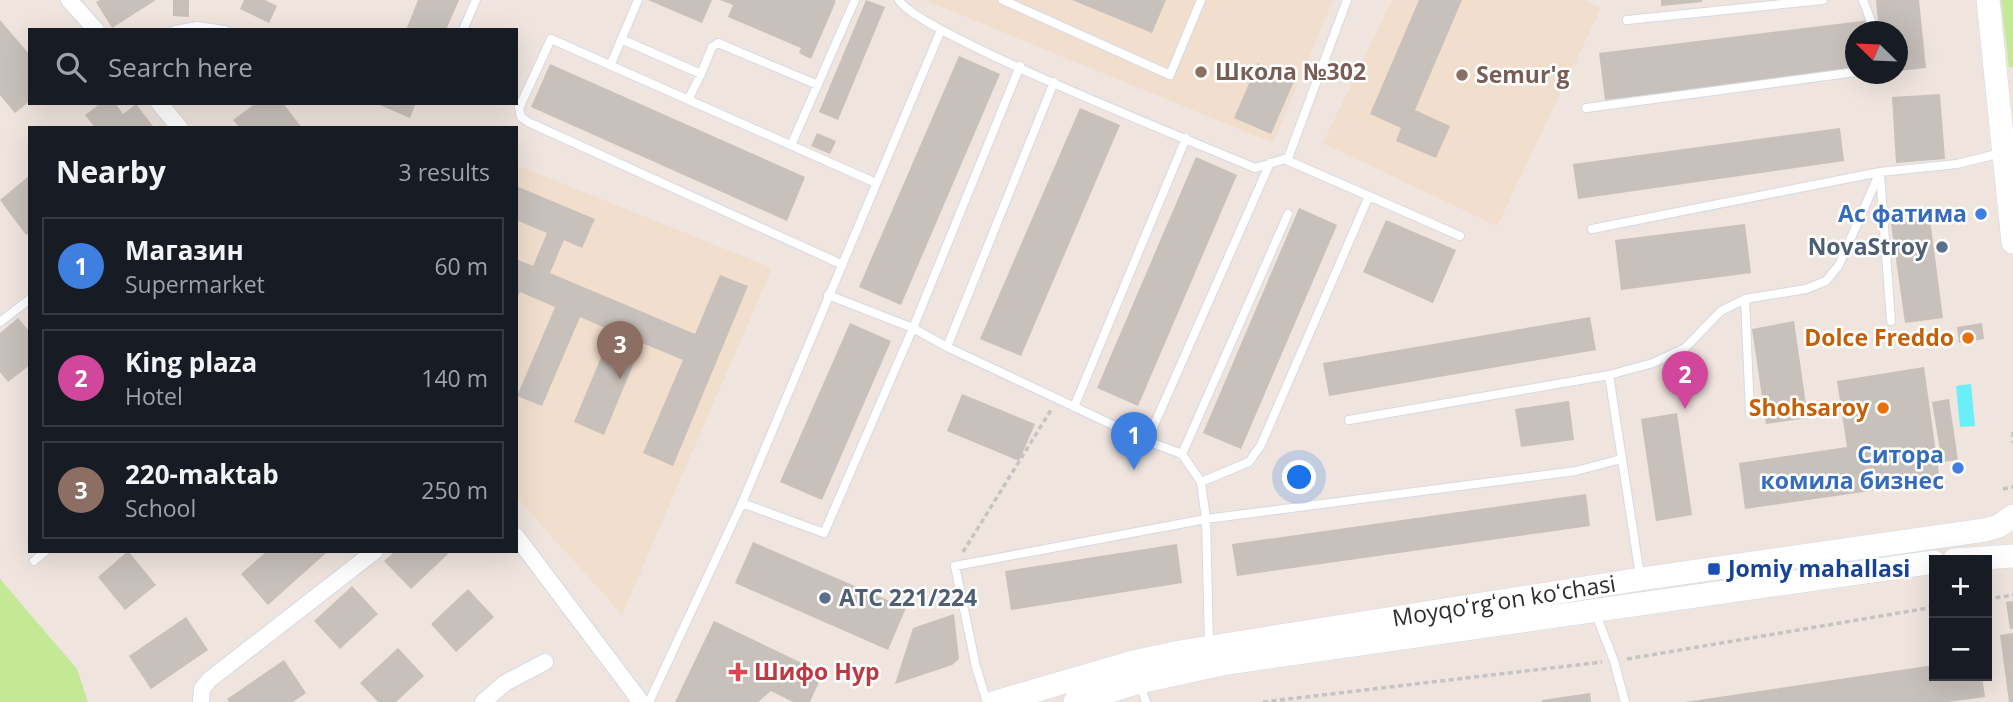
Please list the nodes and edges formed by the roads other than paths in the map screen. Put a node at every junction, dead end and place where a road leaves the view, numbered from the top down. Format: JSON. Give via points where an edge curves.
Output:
{"nodes":[{"id":1,"x":69,"y":0,"type":"edge"},
{"id":2,"x":476,"y":0,"type":"edge"},
{"id":3,"x":638,"y":0,"type":"edge"},
{"id":4,"x":855,"y":0,"type":"edge"},
{"id":5,"x":899,"y":0,"type":"edge"},
{"id":6,"x":1003,"y":0,"type":"edge"},
{"id":7,"x":1201,"y":0,"type":"edge"},
{"id":8,"x":1347,"y":0,"type":"edge"},
{"id":9,"x":1823,"y":0,"type":"edge"},
{"id":10,"x":1863,"y":0,"type":"edge"},
{"id":11,"x":1988,"y":0,"type":"edge"},
{"id":12,"x":905,"y":4,"type":"edge"},
{"id":13,"x":1761,"y":4,"type":"edge"},
{"id":14,"x":1627,"y":20,"type":"dead end"},
{"id":15,"x":1871,"y":21,"type":"edge"},
{"id":16,"x":94,"y":28,"type":"edge"},
{"id":17,"x":186,"y":28,"type":"edge"},
{"id":18,"x":211,"y":28,"type":"edge"},
{"id":19,"x":464,"y":28,"type":"edge"},
{"id":20,"x":941,"y":30,"type":"junction"},
{"id":21,"x":621,"y":39,"type":"junction"},
{"id":22,"x":611,"y":64,"type":"junction"},
{"id":23,"x":1020,"y":66,"type":"junction"},
{"id":24,"x":1845,"y":73,"type":"edge"},
{"id":25,"x":701,"y":74,"type":"junction"},
{"id":26,"x":1054,"y":82,"type":"junction"},
{"id":27,"x":818,"y":85,"type":"junction"},
{"id":28,"x":689,"y":98,"type":"junction"},
{"id":29,"x":161,"y":105,"type":"edge"},
{"id":30,"x":1586,"y":108,"type":"dead end"},
{"id":31,"x":178,"y":126,"type":"edge"},
{"id":32,"x":1186,"y":138,"type":"junction"},
{"id":33,"x":792,"y":144,"type":"junction"},
{"id":34,"x":2009,"y":146,"type":"edge"},
{"id":35,"x":1284,"y":159,"type":"junction"},
{"id":36,"x":1270,"y":163,"type":"junction"},
{"id":37,"x":1880,"y":172,"type":"junction"},
{"id":38,"x":876,"y":183,"type":"junction"},
{"id":39,"x":1369,"y":197,"type":"junction"},
{"id":40,"x":1288,"y":214,"type":"dead end"},
{"id":41,"x":1592,"y":229,"type":"dead end"},
{"id":42,"x":1460,"y":236,"type":"dead end"},
{"id":43,"x":2013,"y":242,"type":"edge"},
{"id":44,"x":841,"y":264,"type":"junction"},
{"id":45,"x":828,"y":295,"type":"junction"},
{"id":46,"x":1745,"y":299,"type":"junction"},
{"id":47,"x":28,"y":301,"type":"edge"},
{"id":48,"x":1891,"y":321,"type":"dead end"},
{"id":49,"x":0,"y":322,"type":"edge"},
{"id":50,"x":913,"y":328,"type":"junction"},
{"id":51,"x":947,"y":347,"type":"junction"},
{"id":52,"x":1609,"y":375,"type":"junction"},
{"id":53,"x":1074,"y":407,"type":"junction"},
{"id":54,"x":1750,"y":414,"type":"dead end"},
{"id":55,"x":1349,"y":420,"type":"dead end"},
{"id":56,"x":1147,"y":441,"type":"junction"},
{"id":57,"x":1182,"y":454,"type":"junction"},
{"id":58,"x":1620,"y":459,"type":"junction"},
{"id":59,"x":1201,"y":482,"type":"junction"},
{"id":60,"x":742,"y":503,"type":"junction"},
{"id":61,"x":2013,"y":516,"type":"edge"},
{"id":62,"x":1206,"y":519,"type":"junction"},
{"id":63,"x":518,"y":539,"type":"edge"},
{"id":64,"x":44,"y":553,"type":"edge"},
{"id":65,"x":372,"y":553,"type":"edge"},
{"id":66,"x":2013,"y":556,"type":"edge"},
{"id":67,"x":1992,"y":557,"type":"edge"},
{"id":68,"x":34,"y":561,"type":"dead end"},
{"id":69,"x":1929,"y":563,"type":"edge"},
{"id":70,"x":1641,"y":579,"type":"junction"},
{"id":71,"x":1594,"y":610,"type":"junction"},
{"id":72,"x":1209,"y":648,"type":"junction"},
{"id":73,"x":545,"y":662,"type":"dead end"},
{"id":74,"x":1142,"y":692,"type":"edge"},
{"id":75,"x":201,"y":702,"type":"edge"},
{"id":76,"x":483,"y":702,"type":"edge"},
{"id":77,"x":641,"y":702,"type":"edge"},
{"id":78,"x":649,"y":702,"type":"edge"},
{"id":79,"x":987,"y":702,"type":"edge"},
{"id":80,"x":996,"y":702,"type":"edge"},
{"id":81,"x":1075,"y":702,"type":"edge"},
{"id":82,"x":1625,"y":702,"type":"edge"}],
"edges":[{"from":1,"to":16,"type":"street"},
{"from":2,"to":19,"type":"lane"},
{"from":3,"to":21,"type":"lane"},
{"from":4,"to":27,"type":"lane"},
{"from":5,"to":12,"type":"lane"},
{"from":6,"to":7,"type":"lane","via":[[1170,75]]},
{"from":8,"to":35,"type":"lane"},
{"from":9,"to":13,"type":"lane"},
{"from":10,"to":15,"type":"lane"},
{"from":11,"to":34,"type":"main road"},
{"from":12,"to":20,"type":"lane"},
{"from":13,"to":14,"type":"lane"},
{"from":17,"to":18,"type":"lane"},
{"from":20,"to":23,"type":"lane"},
{"from":20,"to":38,"type":"lane"},
{"from":21,"to":22,"type":"lane"},
{"from":21,"to":25,"type":"lane"},
{"from":22,"to":28,"type":"lane"},
{"from":22,"to":44,"type":"lane","via":[[551,39],[519,108],[521,117]]},
{"from":23,"to":26,"type":"lane"},
{"from":23,"to":50,"type":"lane"},
{"from":24,"to":30,"type":"lane"},
{"from":25,"to":27,"type":"lane","via":[[718,43]]},
{"from":25,"to":28,"type":"lane"},
{"from":26,"to":32,"type":"lane"},
{"from":26,"to":51,"type":"lane"},
{"from":27,"to":33,"type":"lane"},
{"from":28,"to":33,"type":"lane"},
{"from":29,"to":31,"type":"street"},
{"from":32,"to":36,"type":"lane","via":[[1255,168]]},
{"from":32,"to":53,"type":"lane"},
{"from":33,"to":38,"type":"lane"},
{"from":34,"to":37,"type":"lane","via":[[1957,164]]},
{"from":34,"to":43,"type":"main road"},
{"from":35,"to":36,"type":"lane"},
{"from":35,"to":39,"type":"lane"},
{"from":36,"to":56,"type":"lane"},
{"from":37,"to":41,"type":"lane"},
{"from":37,"to":46,"type":"lane","via":[[1839,265],[1826,281]]},
{"from":37,"to":48,"type":"lane"},
{"from":38,"to":44,"type":"lane"},
{"from":39,"to":42,"type":"lane"},
{"from":39,"to":59,"type":"lane","via":[[1261,445],[1249,462]]},
{"from":40,"to":57,"type":"lane"},
{"from":44,"to":45,"type":"lane"},
{"from":45,"to":50,"type":"lane"},
{"from":45,"to":60,"type":"lane"},
{"from":46,"to":52,"type":"lane","via":[[1721,311],[1685,348]]},
{"from":46,"to":54,"type":"lane"},
{"from":47,"to":49,"type":"lane"},
{"from":50,"to":51,"type":"lane"},
{"from":50,"to":60,"type":"lane","via":[[824,533]]},
{"from":51,"to":53,"type":"lane"},
{"from":52,"to":55,"type":"lane"},
{"from":52,"to":58,"type":"lane"},
{"from":53,"to":56,"type":"lane"},
{"from":56,"to":57,"type":"lane"},
{"from":57,"to":59,"type":"lane"},
{"from":58,"to":62,"type":"lane","via":[[1576,471]]},
{"from":58,"to":70,"type":"lane"},
{"from":59,"to":62,"type":"lane"},
{"from":60,"to":78,"type":"lane"},
{"from":61,"to":70,"type":"main road","name":"Moyqoʻrgʻon koʻchasi","via":[[1984,530]]},
{"from":62,"to":72,"type":"lane"},
{"from":62,"to":79,"type":"lane","via":[[955,566]]},
{"from":63,"to":77,"type":"street"},
{"from":64,"to":68,"type":"lane"},
{"from":65,"to":75,"type":"street","via":[[209,680]]},
{"from":66,"to":67,"type":"main road"},
{"from":69,"to":71,"type":"main road","name":"Moyqoʻrgʻon koʻchasi"},
{"from":70,"to":72,"type":"main road","name":"Moyqoʻrgʻon koʻchasi"},
{"from":71,"to":74,"type":"main road","name":"Moyqoʻrgʻon koʻchasi","via":[[1227,663]]},
{"from":71,"to":82,"type":"lane"},
{"from":72,"to":80,"type":"main road","name":"Moyqoʻrgʻon koʻchasi","via":[[1133,662]]},
{"from":73,"to":76,"type":"street","via":[[505,683]]},
{"from":74,"to":81,"type":"main road","name":"Moyqoʻrgʻon koʻchasi"}]}
